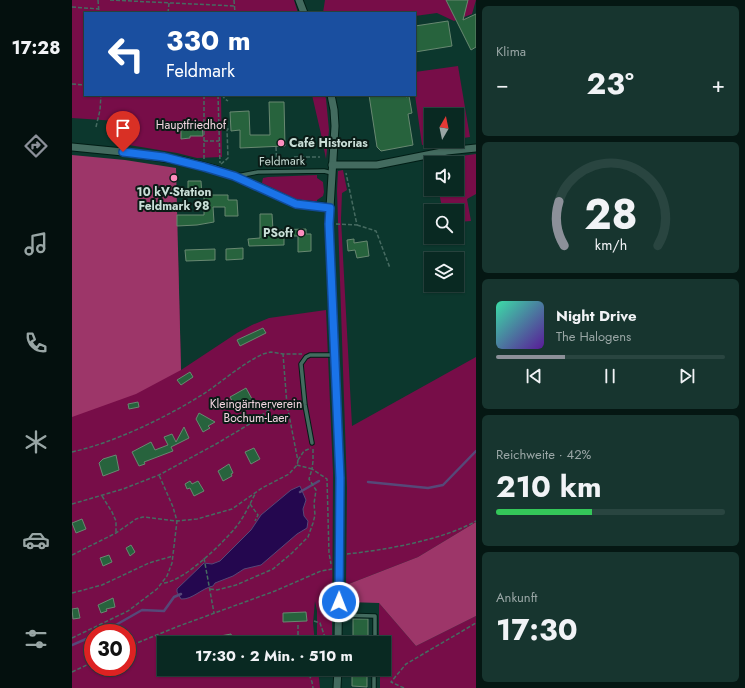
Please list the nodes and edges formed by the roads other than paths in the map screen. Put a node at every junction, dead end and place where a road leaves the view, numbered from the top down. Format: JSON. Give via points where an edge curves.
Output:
{"nodes":[{"id":1,"x":299,"y":0,"type":"edge"},
{"id":2,"x":304,"y":12,"type":"edge"},
{"id":3,"x":331,"y":96,"type":"edge"},
{"id":4,"x":72,"y":147,"type":"edge"},
{"id":5,"x":476,"y":148,"type":"edge"},
{"id":6,"x":332,"y":169,"type":"junction"},
{"id":7,"x":234,"y":176,"type":"junction"},
{"id":8,"x":330,"y":208,"type":"junction"},
{"id":9,"x":335,"y":355,"type":"junction"},
{"id":10,"x":312,"y":443,"type":"dead end"},
{"id":11,"x":339,"y":615,"type":"junction"},
{"id":12,"x":338,"y":636,"type":"edge"},
{"id":13,"x":375,"y":636,"type":"edge"},
{"id":14,"x":338,"y":676,"type":"edge"},
{"id":15,"x":374,"y":676,"type":"edge"},
{"id":16,"x":338,"y":688,"type":"edge"},
{"id":17,"x":374,"y":688,"type":"edge"}],
"edges":[{"from":1,"to":2,"type":"street"},
{"from":3,"to":6,"type":"street","via":[[335,126]]},
{"from":4,"to":7,"type":"street","name":"Feldmark","via":[[164,157]]},
{"from":5,"to":6,"type":"street","via":[[377,165],[344,165]]},
{"from":6,"to":7,"type":"lane","name":"Feldmark","via":[[258,172]]},
{"from":6,"to":8,"type":"street"},
{"from":7,"to":8,"type":"street","name":"Feldmark","via":[[296,204]]},
{"from":8,"to":9,"type":"street"},
{"from":9,"to":10,"type":"lane","via":[[310,355],[303,360],[301,368],[305,405]]},
{"from":9,"to":11,"type":"street","via":[[340,478]]},
{"from":11,"to":12,"type":"street"},
{"from":11,"to":13,"type":"lane","via":[[375,616]]},
{"from":14,"to":16,"type":"street"},
{"from":15,"to":17,"type":"lane"}]}
